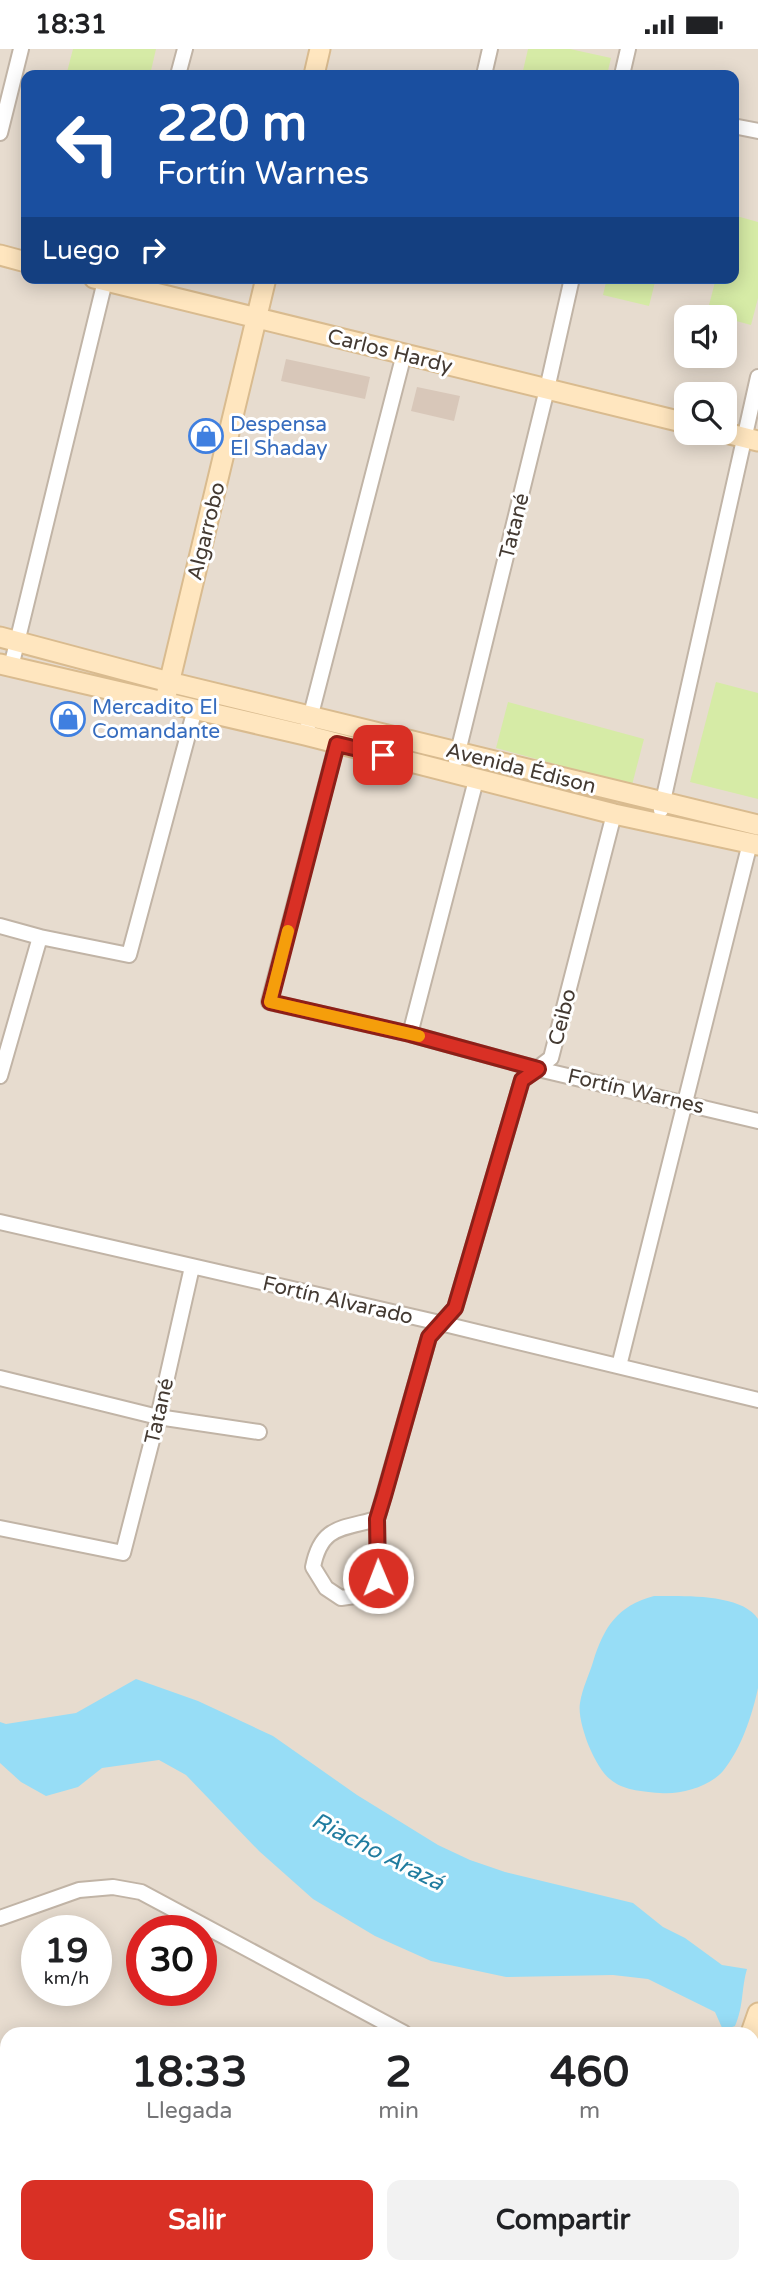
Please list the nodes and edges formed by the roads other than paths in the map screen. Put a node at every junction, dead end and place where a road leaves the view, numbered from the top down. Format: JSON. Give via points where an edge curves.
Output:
{"nodes":[{"id":1,"x":21,"y":49,"type":"edge"},
{"id":2,"x":185,"y":49,"type":"edge"},
{"id":3,"x":320,"y":49,"type":"edge"},
{"id":4,"x":490,"y":49,"type":"edge"},
{"id":5,"x":628,"y":49,"type":"edge"},
{"id":6,"x":179,"y":70,"type":"edge"},
{"id":7,"x":315,"y":70,"type":"edge"},
{"id":8,"x":485,"y":70,"type":"edge"},
{"id":9,"x":623,"y":70,"type":"edge"},
{"id":10,"x":4,"y":102,"type":"edge"},
{"id":11,"x":739,"y":127,"type":"edge"},
{"id":12,"x":758,"y":131,"type":"edge"},
{"id":13,"x":0,"y":132,"type":"edge"},
{"id":14,"x":0,"y":255,"type":"edge"},
{"id":15,"x":21,"y":261,"type":"edge"},
{"id":16,"x":99,"y":284,"type":"edge"},
{"id":17,"x":117,"y":284,"type":"edge"},
{"id":18,"x":265,"y":284,"type":"edge"},
{"id":19,"x":571,"y":284,"type":"edge"},
{"id":20,"x":257,"y":318,"type":"junction"},
{"id":21,"x":404,"y":354,"type":"junction"},
{"id":22,"x":758,"y":377,"type":"edge"},
{"id":23,"x":547,"y":389,"type":"junction"},
{"id":24,"x":674,"y":420,"type":"edge"},
{"id":25,"x":750,"y":439,"type":"edge"},
{"id":26,"x":9,"y":639,"type":"edge"},
{"id":27,"x":6,"y":665,"type":"edge"},
{"id":28,"x":169,"y":682,"type":"junction"},
{"id":29,"x":165,"y":701,"type":"junction"},
{"id":30,"x":195,"y":709,"type":"junction"},
{"id":31,"x":311,"y":715,"type":"junction"},
{"id":32,"x":305,"y":735,"type":"junction"},
{"id":33,"x":337,"y":744,"type":"junction"},
{"id":34,"x":458,"y":752,"type":"junction"},
{"id":35,"x":453,"y":773,"type":"junction"},
{"id":36,"x":476,"y":780,"type":"junction"},
{"id":37,"x":663,"y":803,"type":"junction"},
{"id":38,"x":614,"y":814,"type":"junction"},
{"id":39,"x":659,"y":824,"type":"junction"},
{"id":40,"x":758,"y":825,"type":"edge"},
{"id":41,"x":754,"y":844,"type":"edge"},
{"id":42,"x":0,"y":926,"type":"edge"},
{"id":43,"x":40,"y":937,"type":"junction"},
{"id":44,"x":410,"y":1034,"type":"junction"},
{"id":45,"x":538,"y":1069,"type":"junction"},
{"id":46,"x":0,"y":1076,"type":"edge"},
{"id":47,"x":687,"y":1102,"type":"junction"},
{"id":48,"x":758,"y":1121,"type":"edge"},
{"id":49,"x":0,"y":1222,"type":"edge"},
{"id":50,"x":192,"y":1267,"type":"junction"},
{"id":51,"x":440,"y":1323,"type":"junction"},
{"id":52,"x":619,"y":1366,"type":"junction"},
{"id":53,"x":0,"y":1378,"type":"edge"},
{"id":54,"x":758,"y":1400,"type":"edge"},
{"id":55,"x":158,"y":1417,"type":"junction"},
{"id":56,"x":259,"y":1431,"type":"dead end"},
{"id":57,"x":377,"y":1519,"type":"junction"},
{"id":58,"x":0,"y":1528,"type":"edge"},
{"id":59,"x":0,"y":1918,"type":"edge"},
{"id":60,"x":393,"y":2027,"type":"edge"}],
"edges":[{"from":1,"to":10,"type":"street"},
{"from":2,"to":6,"type":"street"},
{"from":3,"to":7,"type":"main road"},
{"from":4,"to":8,"type":"street"},
{"from":5,"to":9,"type":"street"},
{"from":10,"to":13,"type":"street"},
{"from":11,"to":12,"type":"street"},
{"from":14,"to":15,"type":"main road"},
{"from":16,"to":26,"type":"street"},
{"from":17,"to":20,"type":"main road","name":"Carlos Hardy"},
{"from":18,"to":20,"type":"main road","name":"Algarrobo"},
{"from":19,"to":23,"type":"street","name":"Tatané"},
{"from":20,"to":21,"type":"main road","name":"Carlos Hardy"},
{"from":20,"to":28,"type":"main road","name":"Algarrobo"},
{"from":21,"to":23,"type":"main road","name":"Carlos Hardy"},
{"from":21,"to":31,"type":"street"},
{"from":22,"to":25,"type":"street"},
{"from":23,"to":24,"type":"main road","name":"Carlos Hardy"},
{"from":23,"to":34,"type":"street","name":"Tatané"},
{"from":25,"to":37,"type":"street"},
{"from":26,"to":27,"type":"street"},
{"from":26,"to":28,"type":"main road","name":"Avenida Édison"},
{"from":27,"to":29,"type":"main road","name":"Avenida Édison"},
{"from":28,"to":29,"type":"main road","name":"Algarrobo"},
{"from":28,"to":31,"type":"main road","name":"Avenida Édison"},
{"from":29,"to":30,"type":"main road","name":"Avenida Édison"},
{"from":30,"to":32,"type":"main road","name":"Avenida Édison"},
{"from":30,"to":43,"type":"street","via":[[129,954]]},
{"from":31,"to":32,"type":"street"},
{"from":31,"to":34,"type":"main road","name":"Avenida Édison"},
{"from":32,"to":33,"type":"main road","name":"Avenida Édison"},
{"from":33,"to":35,"type":"main road","name":"Avenida Édison"},
{"from":33,"to":44,"type":"street","name":"Fortín Warnes","via":[[270,1002]]},
{"from":34,"to":35,"type":"street","name":"Tatané"},
{"from":34,"to":37,"type":"main road","name":"Avenida Édison"},
{"from":35,"to":36,"type":"main road","name":"Avenida Édison"},
{"from":36,"to":38,"type":"main road","name":"Avenida Édison"},
{"from":36,"to":44,"type":"street"},
{"from":37,"to":39,"type":"street"},
{"from":37,"to":40,"type":"main road","name":"Avenida Édison"},
{"from":38,"to":39,"type":"main road","name":"Avenida Édison"},
{"from":38,"to":45,"type":"street","name":"Ceibo","via":[[551,1058]]},
{"from":39,"to":41,"type":"main road","name":"Avenida Édison"},
{"from":41,"to":47,"type":"street"},
{"from":42,"to":43,"type":"street"},
{"from":43,"to":46,"type":"street"},
{"from":44,"to":45,"type":"street","name":"Fortín Warnes"},
{"from":45,"to":47,"type":"street","name":"Fortín Warnes"},
{"from":45,"to":51,"type":"street","name":"Ceibo","via":[[522,1080],[455,1308]]},
{"from":47,"to":48,"type":"street","name":"Fortín Warnes"},
{"from":47,"to":52,"type":"street"},
{"from":49,"to":50,"type":"street","name":"Fortín Alvarado"},
{"from":50,"to":51,"type":"street","name":"Fortín Alvarado"},
{"from":50,"to":55,"type":"street","name":"Tatané"},
{"from":51,"to":52,"type":"street","name":"Fortín Alvarado"},
{"from":51,"to":57,"type":"street","name":"Ceibo","via":[[429,1337]]},
{"from":52,"to":54,"type":"street","name":"Fortín Alvarado"},
{"from":53,"to":55,"type":"street"},
{"from":55,"to":56,"type":"street"},
{"from":55,"to":58,"type":"street","name":"Tatané","via":[[123,1553]]},
{"from":57,"to":57,"type":"street","name":"Ceibo","via":[[378,1578],[369,1594],[341,1598],[326,1588],[313,1567],[317,1546],[335,1530]]},
{"from":59,"to":60,"type":"street","via":[[79,1890],[113,1887],[141,1892]]}]}
